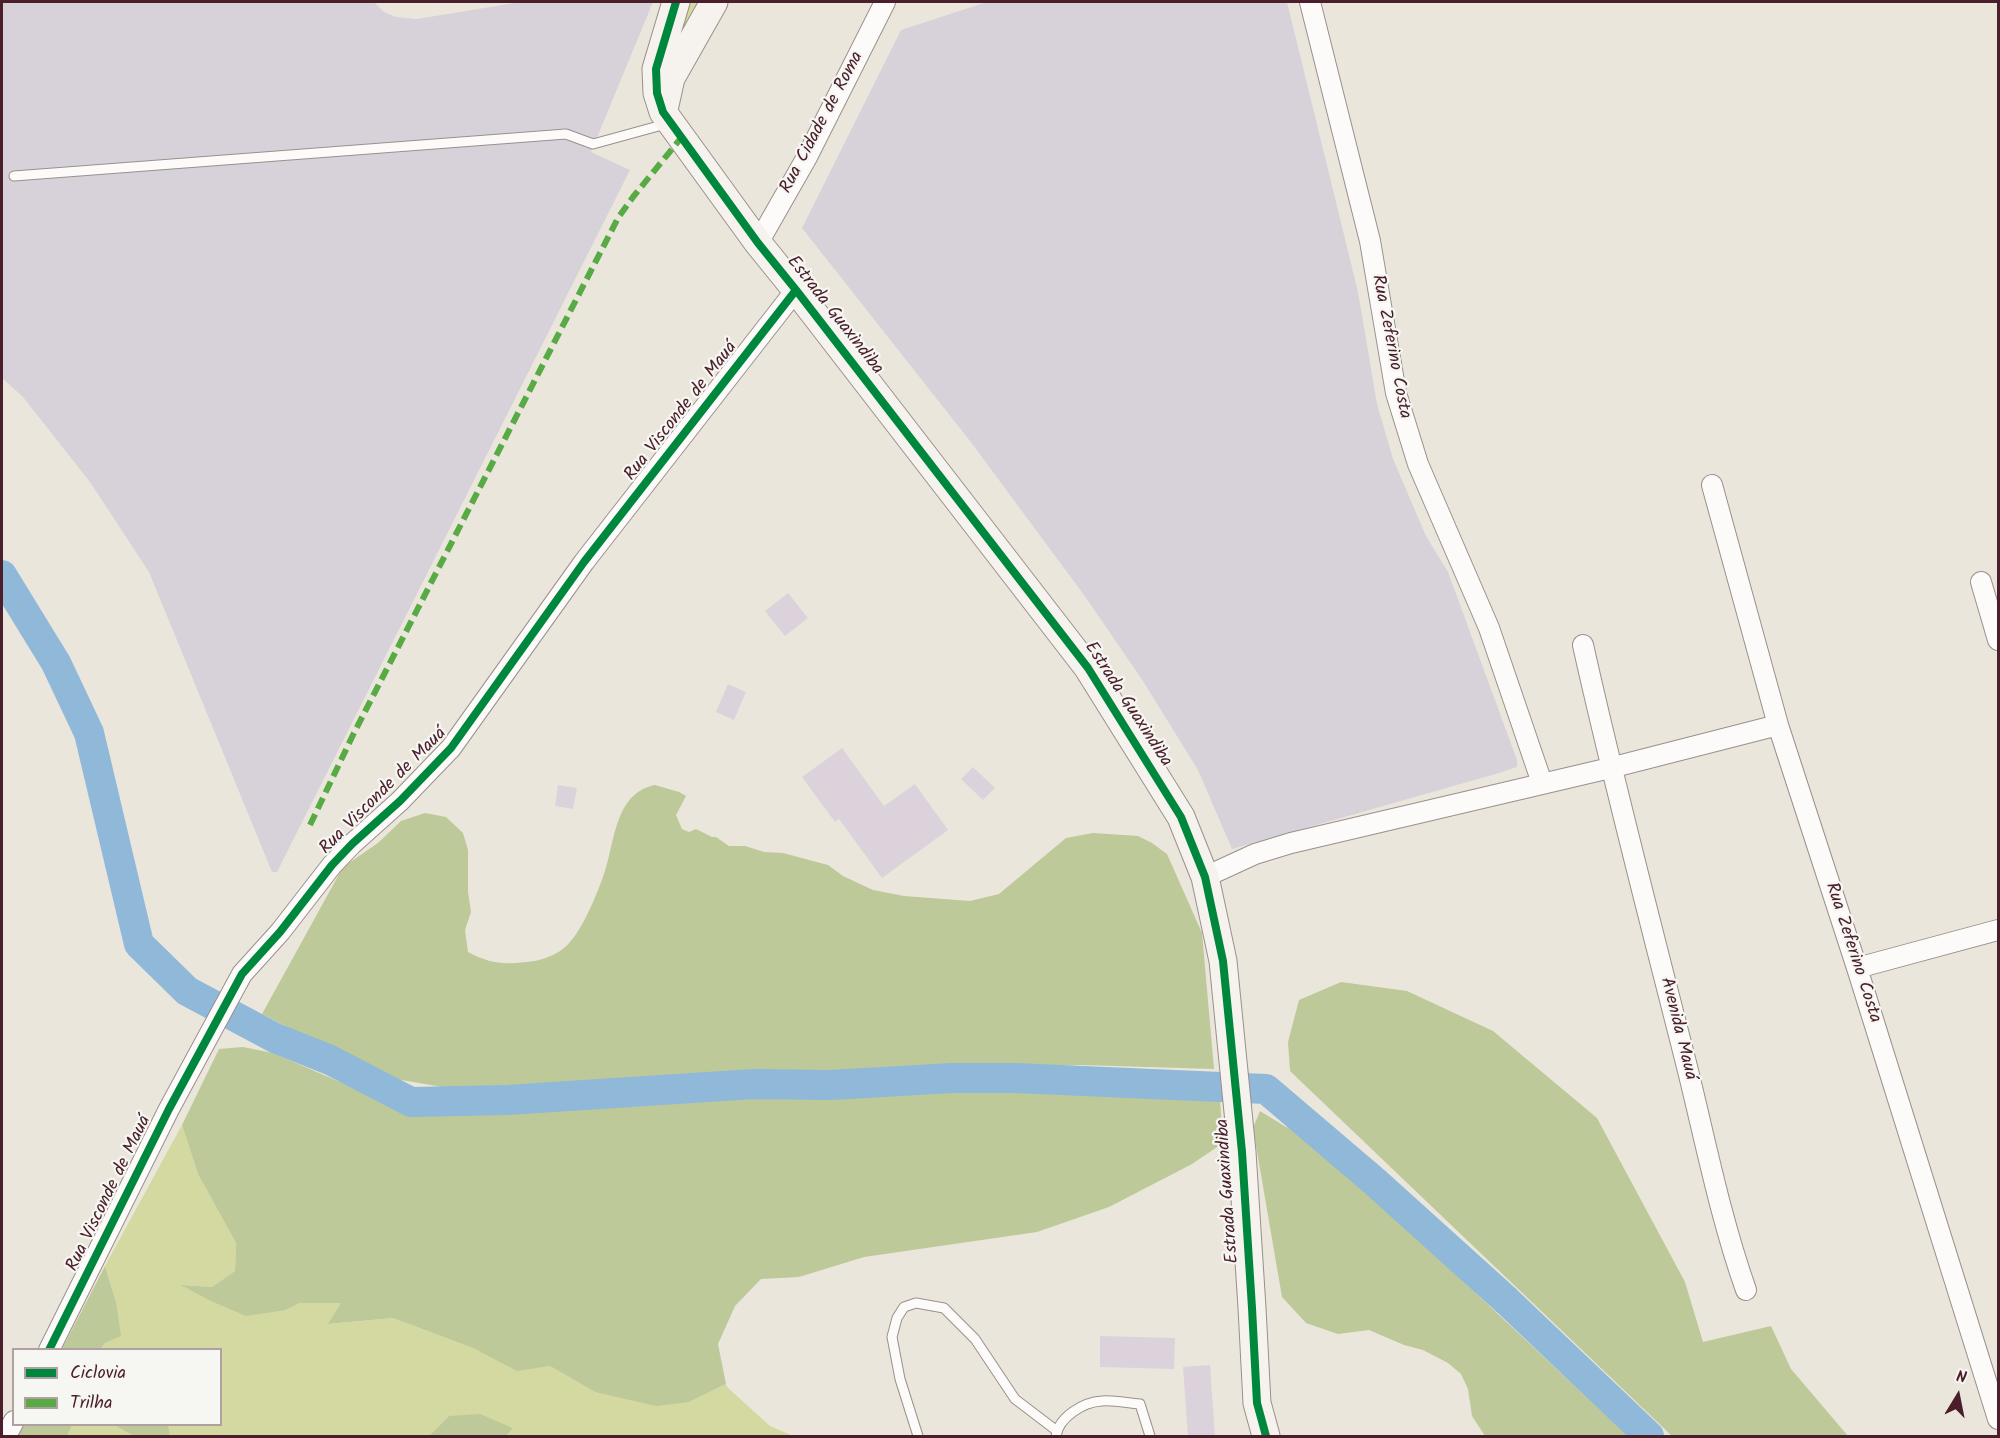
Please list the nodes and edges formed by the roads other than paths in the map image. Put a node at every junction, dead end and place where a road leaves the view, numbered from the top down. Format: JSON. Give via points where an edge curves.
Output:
{"nodes":[{"id":1,"x":676,"y":2,"type":"edge"},
{"id":2,"x":714,"y":2,"type":"edge"},
{"id":3,"x":885,"y":2,"type":"edge"},
{"id":4,"x":1310,"y":2,"type":"edge"},
{"id":5,"x":667,"y":117,"type":"junction"},
{"id":6,"x":14,"y":176,"type":"dead end"},
{"id":7,"x":758,"y":243,"type":"junction"},
{"id":8,"x":796,"y":290,"type":"junction"},
{"id":9,"x":1712,"y":485,"type":"dead end"},
{"id":10,"x":1981,"y":582,"type":"dead end"},
{"id":11,"x":1998,"y":640,"type":"edge"},
{"id":12,"x":1583,"y":645,"type":"dead end"},
{"id":13,"x":1778,"y":725,"type":"junction"},
{"id":14,"x":1610,"y":768,"type":"junction"},
{"id":15,"x":1542,"y":783,"type":"junction"},
{"id":16,"x":1205,"y":877,"type":"junction"},
{"id":17,"x":1998,"y":930,"type":"edge"},
{"id":18,"x":1857,"y":968,"type":"junction"},
{"id":19,"x":1746,"y":1290,"type":"dead end"},
{"id":20,"x":50,"y":1348,"type":"edge"},
{"id":21,"x":1257,"y":1403,"type":"junction"},
{"id":22,"x":1998,"y":1419,"type":"edge"},
{"id":23,"x":1057,"y":1434,"type":"edge"},
{"id":24,"x":918,"y":1437,"type":"edge"},
{"id":25,"x":1150,"y":1437,"type":"edge"},
{"id":26,"x":1246,"y":1437,"type":"edge"},
{"id":27,"x":1266,"y":1437,"type":"edge"}],
"edges":[{"from":1,"to":5,"type":"street","via":[[656,69],[657,93]]},
{"from":2,"to":5,"type":"street","via":[[671,78]]},
{"from":3,"to":7,"type":"street","name":"Rua Cidade de Roma","via":[[807,157]]},
{"from":4,"to":15,"type":"street","name":"Rua Zeferino Costa","via":[[1370,241],[1396,393],[1418,464],[1489,628]]},
{"from":5,"to":6,"type":"lane","via":[[593,144],[566,134]]},
{"from":5,"to":7,"type":"street","name":"Estrada Guaxindiba"},
{"from":7,"to":8,"type":"street","name":"Estrada Guaxindiba"},
{"from":8,"to":16,"type":"street","name":"Estrada Guaxindiba","via":[[1088,668],[1181,817]]},
{"from":8,"to":20,"type":"street","name":"Rua Visconde de Mauá","via":[[584,562],[451,748],[332,865],[237,982],[168,1109]]},
{"from":9,"to":13,"type":"street","name":"Rua Zeferino Costa"},
{"from":10,"to":11,"type":"street"},
{"from":12,"to":14,"type":"street","name":"Avenida Mauá"},
{"from":13,"to":14,"type":"street"},
{"from":13,"to":18,"type":"street","name":"Rua Zeferino Costa"},
{"from":14,"to":15,"type":"street"},
{"from":14,"to":19,"type":"street","name":"Avenida Mauá","via":[[1731,1247]]},
{"from":15,"to":16,"type":"street","via":[[1291,843],[1255,854]]},
{"from":16,"to":21,"type":"street","name":"Estrada Guaxindiba","via":[[1223,961],[1237,1101]]},
{"from":17,"to":18,"type":"street"},
{"from":18,"to":22,"type":"street","name":"Rua Zeferino Costa"},
{"from":21,"to":26,"type":"street","name":"Estrada Guaxindiba"},
{"from":21,"to":27,"type":"street","name":"Estrada Guaxindiba"},
{"from":23,"to":24,"type":"lane","via":[[1015,1399],[975,1339],[944,1308],[916,1303],[904,1307],[892,1337]]},
{"from":23,"to":25,"type":"lane","via":[[1066,1416],[1100,1401],[1140,1404]]}]}
